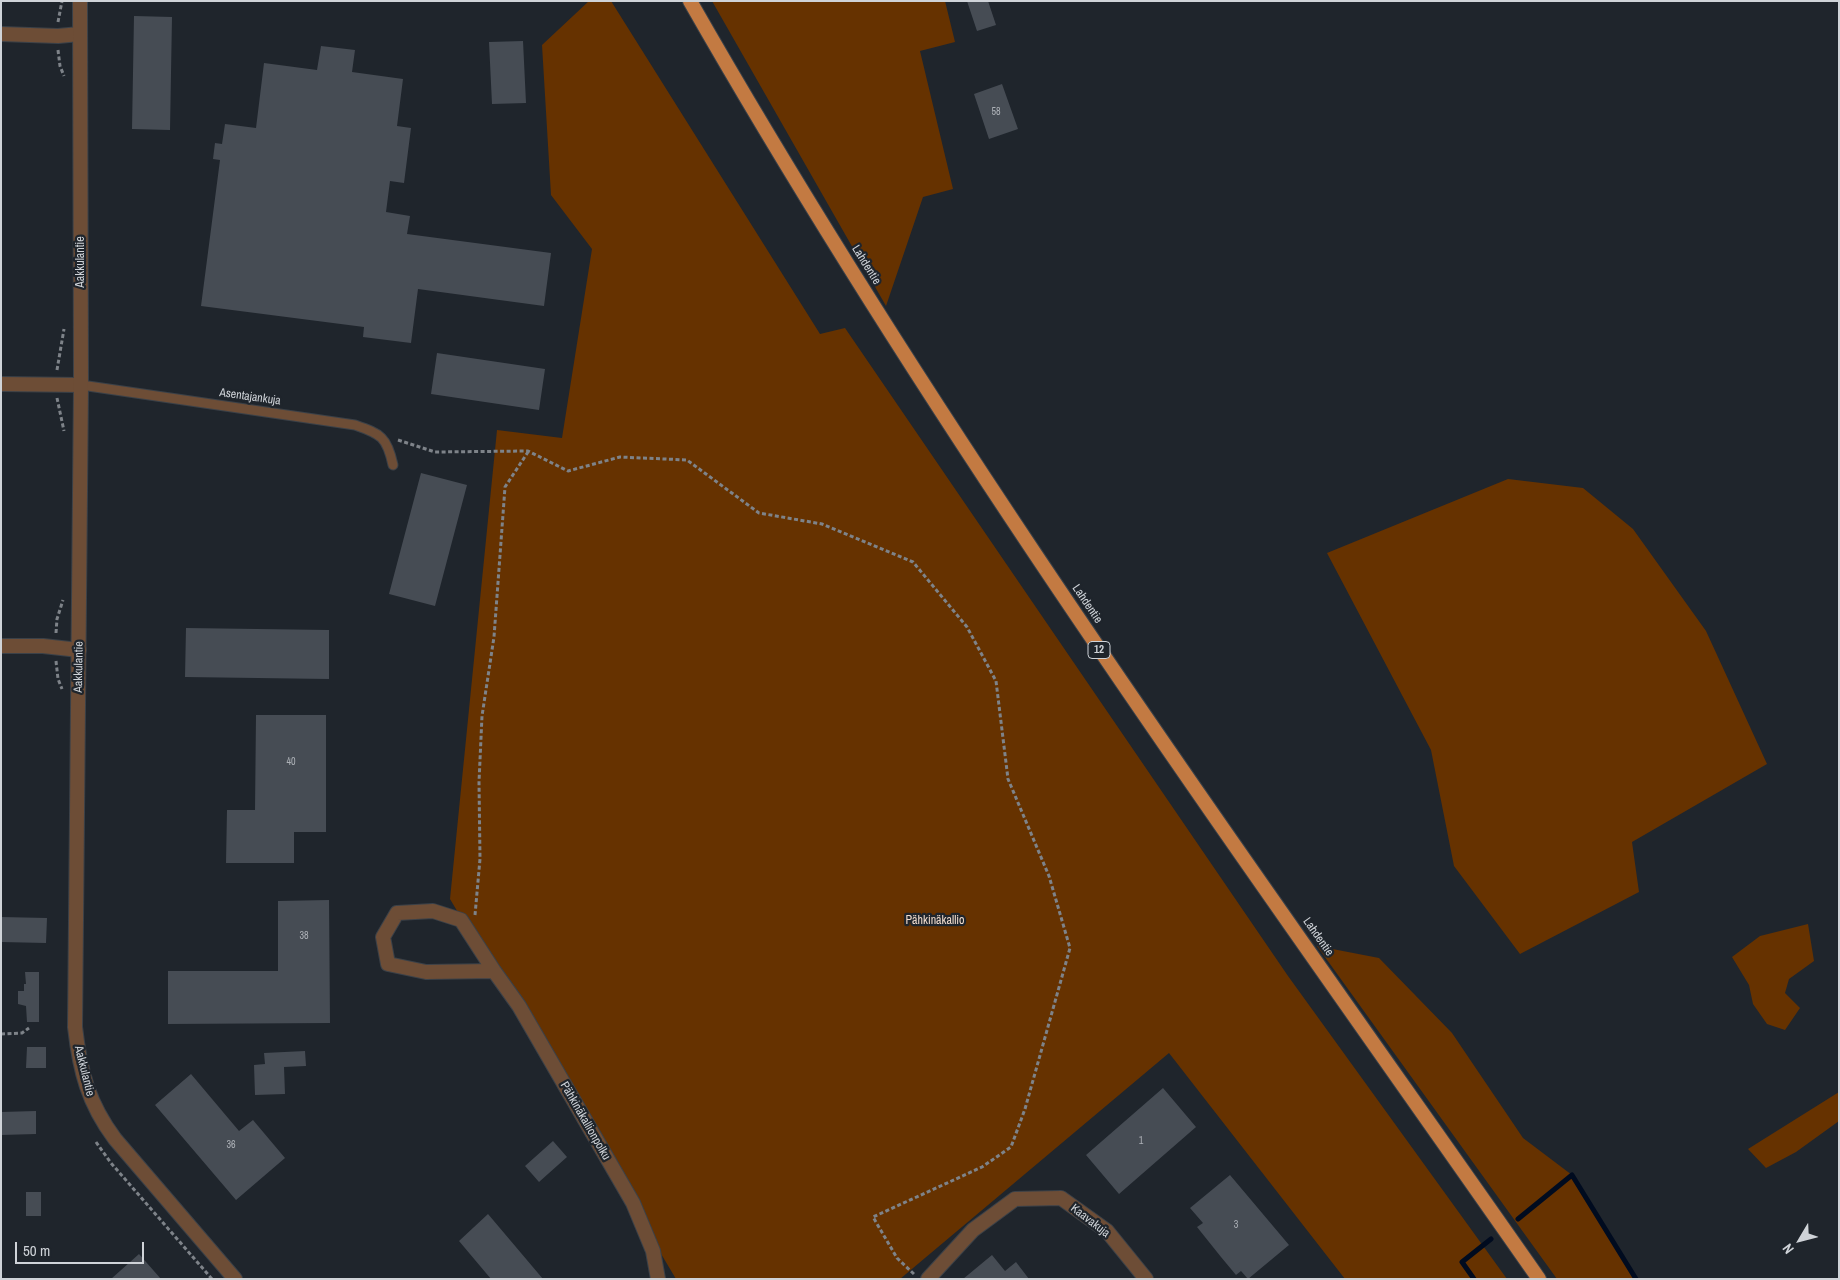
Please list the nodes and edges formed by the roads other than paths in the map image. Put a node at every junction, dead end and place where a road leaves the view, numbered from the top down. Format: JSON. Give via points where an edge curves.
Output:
{"nodes":[{"id":1,"x":80,"y":1,"type":"edge"},
{"id":2,"x":690,"y":1,"type":"edge"},
{"id":3,"x":1,"y":34,"type":"edge"},
{"id":4,"x":80,"y":34,"type":"junction"},
{"id":5,"x":1,"y":384,"type":"edge"},
{"id":6,"x":81,"y":385,"type":"junction"},
{"id":7,"x":393,"y":465,"type":"dead end"},
{"id":8,"x":1,"y":646,"type":"edge"},
{"id":9,"x":79,"y":650,"type":"junction"},
{"id":10,"x":494,"y":971,"type":"junction"},
{"id":11,"x":235,"y":1279,"type":"edge"},
{"id":12,"x":658,"y":1279,"type":"edge"},
{"id":13,"x":928,"y":1279,"type":"edge"},
{"id":14,"x":1146,"y":1279,"type":"edge"},
{"id":15,"x":1539,"y":1279,"type":"edge"}],
"edges":[{"from":1,"to":4,"type":"street","name":"Aakkulantie"},
{"from":2,"to":15,"type":"highway","name":"Lahdentie","number":"12","via":[[796,183],[1038,558],[1141,712]]},
{"from":3,"to":4,"type":"street"},
{"from":4,"to":6,"type":"street","name":"Aakkulantie"},
{"from":5,"to":6,"type":"street"},
{"from":6,"to":7,"type":"lane","name":"Asentajankuja","via":[[355,425],[376,432],[389,446]]},
{"from":6,"to":9,"type":"street","name":"Aakkulantie"},
{"from":8,"to":9,"type":"street"},
{"from":9,"to":11,"type":"street","name":"Aakkulantie","via":[[75,1027],[79,1056],[91,1101],[102,1121]]},
{"from":10,"to":10,"type":"street","name":"Pähkinäkallionpolku","via":[[462,920],[433,911],[397,913],[383,937],[388,964],[426,972]]},
{"from":10,"to":12,"type":"street","name":"Pähkinäkallionpolku","via":[[519,1006],[633,1202],[653,1251]]},
{"from":13,"to":14,"type":"street","name":"Kaavakuja","via":[[974,1230],[1015,1199],[1061,1198],[1107,1231]]}]}
